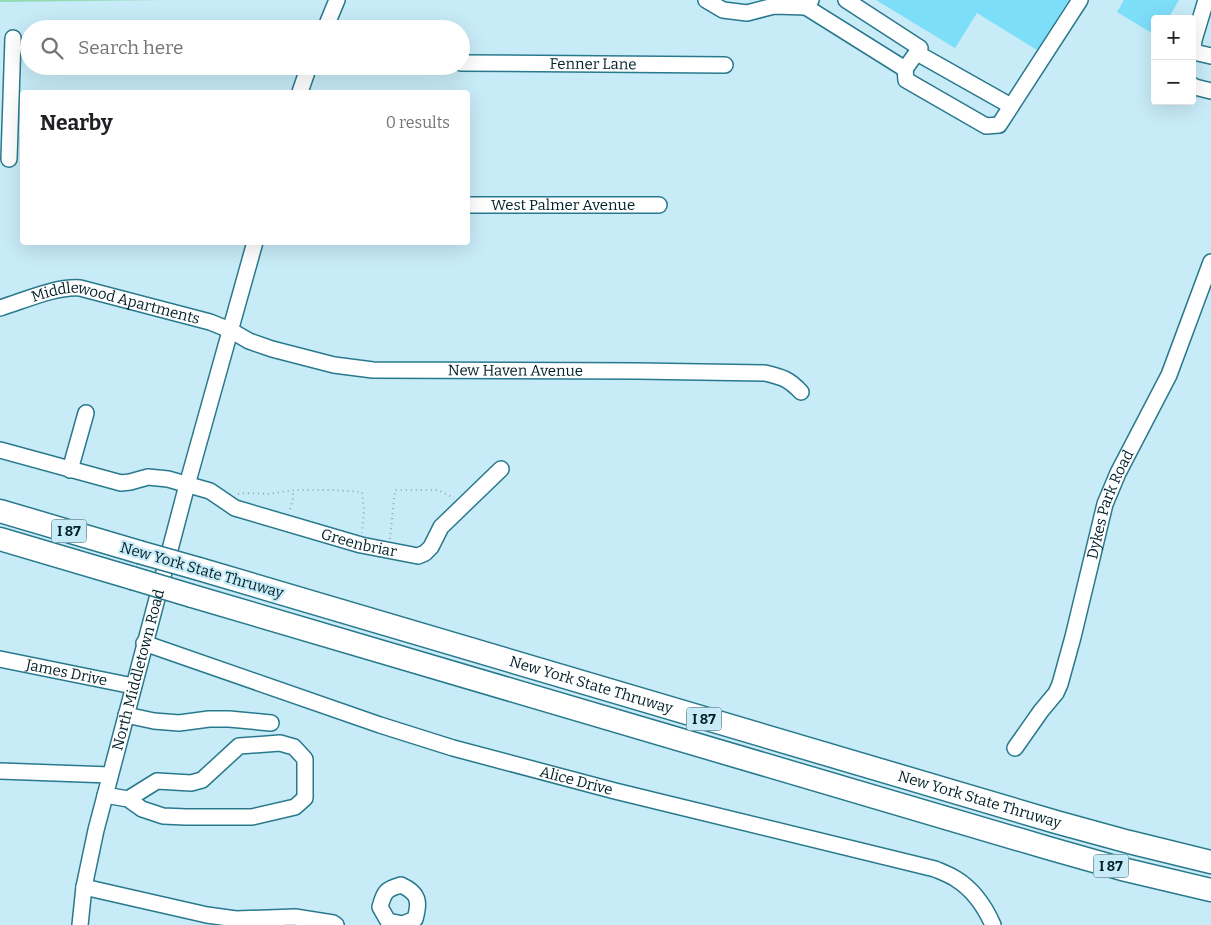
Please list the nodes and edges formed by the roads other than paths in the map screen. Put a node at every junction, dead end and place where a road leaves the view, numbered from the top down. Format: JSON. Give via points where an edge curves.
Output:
{"nodes":[{"id":1,"x":337,"y":0,"type":"edge"},
{"id":2,"x":706,"y":0,"type":"edge"},
{"id":3,"x":846,"y":0,"type":"edge"},
{"id":4,"x":1206,"y":0,"type":"edge"},
{"id":5,"x":1078,"y":1,"type":"edge"},
{"id":6,"x":808,"y":4,"type":"edge"},
{"id":7,"x":329,"y":20,"type":"edge"},
{"id":8,"x":1196,"y":33,"type":"edge"},
{"id":9,"x":13,"y":38,"type":"dead end"},
{"id":10,"x":1196,"y":51,"type":"edge"},
{"id":11,"x":917,"y":53,"type":"junction"},
{"id":12,"x":1211,"y":56,"type":"edge"},
{"id":13,"x":470,"y":63,"type":"edge"},
{"id":14,"x":726,"y":64,"type":"dead end"},
{"id":15,"x":905,"y":68,"type":"junction"},
{"id":16,"x":307,"y":75,"type":"edge"},
{"id":17,"x":1196,"y":88,"type":"edge"},
{"id":18,"x":301,"y":90,"type":"edge"},
{"id":19,"x":1211,"y":92,"type":"edge"},
{"id":20,"x":1010,"y":106,"type":"junction"},
{"id":21,"x":11,"y":159,"type":"edge"},
{"id":22,"x":470,"y":205,"type":"edge"},
{"id":23,"x":659,"y":205,"type":"dead end"},
{"id":24,"x":254,"y":245,"type":"edge"},
{"id":25,"x":1211,"y":262,"type":"edge"},
{"id":26,"x":0,"y":308,"type":"edge"},
{"id":27,"x":230,"y":330,"type":"junction"},
{"id":28,"x":801,"y":392,"type":"dead end"},
{"id":29,"x":86,"y":413,"type":"dead end"},
{"id":30,"x":0,"y":450,"type":"edge"},
{"id":31,"x":501,"y":469,"type":"dead end"},
{"id":32,"x":70,"y":470,"type":"junction"},
{"id":33,"x":187,"y":485,"type":"junction"},
{"id":34,"x":0,"y":511,"type":"edge"},
{"id":35,"x":0,"y":539,"type":"edge"},
{"id":36,"x":144,"y":644,"type":"junction"},
{"id":37,"x":0,"y":659,"type":"edge"},
{"id":38,"x":133,"y":686,"type":"junction"},
{"id":39,"x":126,"y":715,"type":"junction"},
{"id":40,"x":271,"y":722,"type":"dead end"},
{"id":41,"x":1015,"y":748,"type":"dead end"},
{"id":42,"x":0,"y":771,"type":"edge"},
{"id":43,"x":110,"y":775,"type":"junction"},
{"id":44,"x":105,"y":795,"type":"junction"},
{"id":45,"x":128,"y":799,"type":"junction"},
{"id":46,"x":1211,"y":862,"type":"edge"},
{"id":47,"x":84,"y":888,"type":"junction"},
{"id":48,"x":1211,"y":890,"type":"edge"},
{"id":49,"x":236,"y":922,"type":"edge"},
{"id":50,"x":80,"y":925,"type":"edge"},
{"id":51,"x":336,"y":925,"type":"edge"},
{"id":52,"x":993,"y":925,"type":"edge"}],
"edges":[{"from":1,"to":7,"type":"street"},
{"from":2,"to":6,"type":"street","via":[[723,10],[747,13],[774,6]]},
{"from":3,"to":11,"type":"street","via":[[920,48]]},
{"from":4,"to":8,"type":"street"},
{"from":5,"to":20,"type":"street"},
{"from":6,"to":15,"type":"street"},
{"from":9,"to":21,"type":"street"},
{"from":10,"to":12,"type":"street"},
{"from":11,"to":15,"type":"street"},
{"from":11,"to":20,"type":"street"},
{"from":13,"to":14,"type":"street","name":"Fenner Lane"},
{"from":15,"to":20,"type":"street","via":[[906,80],[986,126],[999,125]]},
{"from":16,"to":18,"type":"street"},
{"from":17,"to":19,"type":"street"},
{"from":22,"to":23,"type":"street","name":"West Palmer Avenue"},
{"from":24,"to":27,"type":"street","name":"North Middletown Road"},
{"from":25,"to":41,"type":"street","name":"Dykes Park Road","via":[[1169,375],[1105,504],[1060,684]]},
{"from":26,"to":27,"type":"street","name":"Middlewood Apartments","via":[[72,287]]},
{"from":27,"to":28,"type":"street","name":"New Haven Avenue","via":[[249,341],[272,348],[334,365],[373,370],[765,373],[783,377]]},
{"from":27,"to":33,"type":"street","name":"North Middletown Road"},
{"from":29,"to":32,"type":"street"},
{"from":30,"to":32,"type":"street"},
{"from":31,"to":33,"type":"street","name":"Greenbriar","via":[[442,527],[431,547],[418,556],[361,545],[234,508],[210,491]]},
{"from":32,"to":33,"type":"street","via":[[121,483],[157,477]]},
{"from":33,"to":36,"type":"street","name":"North Middletown Road"},
{"from":34,"to":46,"type":"highway","name":"New York State Thruway","number":"I 87","bridge":true,"via":[[1056,822]]},
{"from":35,"to":48,"type":"highway","name":"New York State Thruway","number":"I 87","bridge":true,"via":[[1039,846]]},
{"from":36,"to":38,"type":"street","name":"North Middletown Road"},
{"from":36,"to":52,"type":"street","name":"Alice Drive","via":[[453,748],[935,869],[973,893]]},
{"from":37,"to":38,"type":"street","name":"James Drive"},
{"from":38,"to":39,"type":"street","name":"North Middletown Road"},
{"from":39,"to":40,"type":"street","via":[[179,723],[209,719]]},
{"from":39,"to":43,"type":"street","name":"North Middletown Road"},
{"from":42,"to":43,"type":"street"},
{"from":43,"to":44,"type":"street","name":"North Middletown Road"},
{"from":44,"to":45,"type":"street"},
{"from":44,"to":47,"type":"street","name":"North Middletown Road"},
{"from":45,"to":45,"type":"street","via":[[142,809],[162,816],[252,817],[295,807],[305,798],[305,759],[294,747],[280,743],[239,746],[202,780],[191,783],[157,781]]},
{"from":47,"to":49,"type":"street"},
{"from":47,"to":50,"type":"street","name":"North Middletown Road"},
{"from":49,"to":51,"type":"street","via":[[295,917]]}]}
